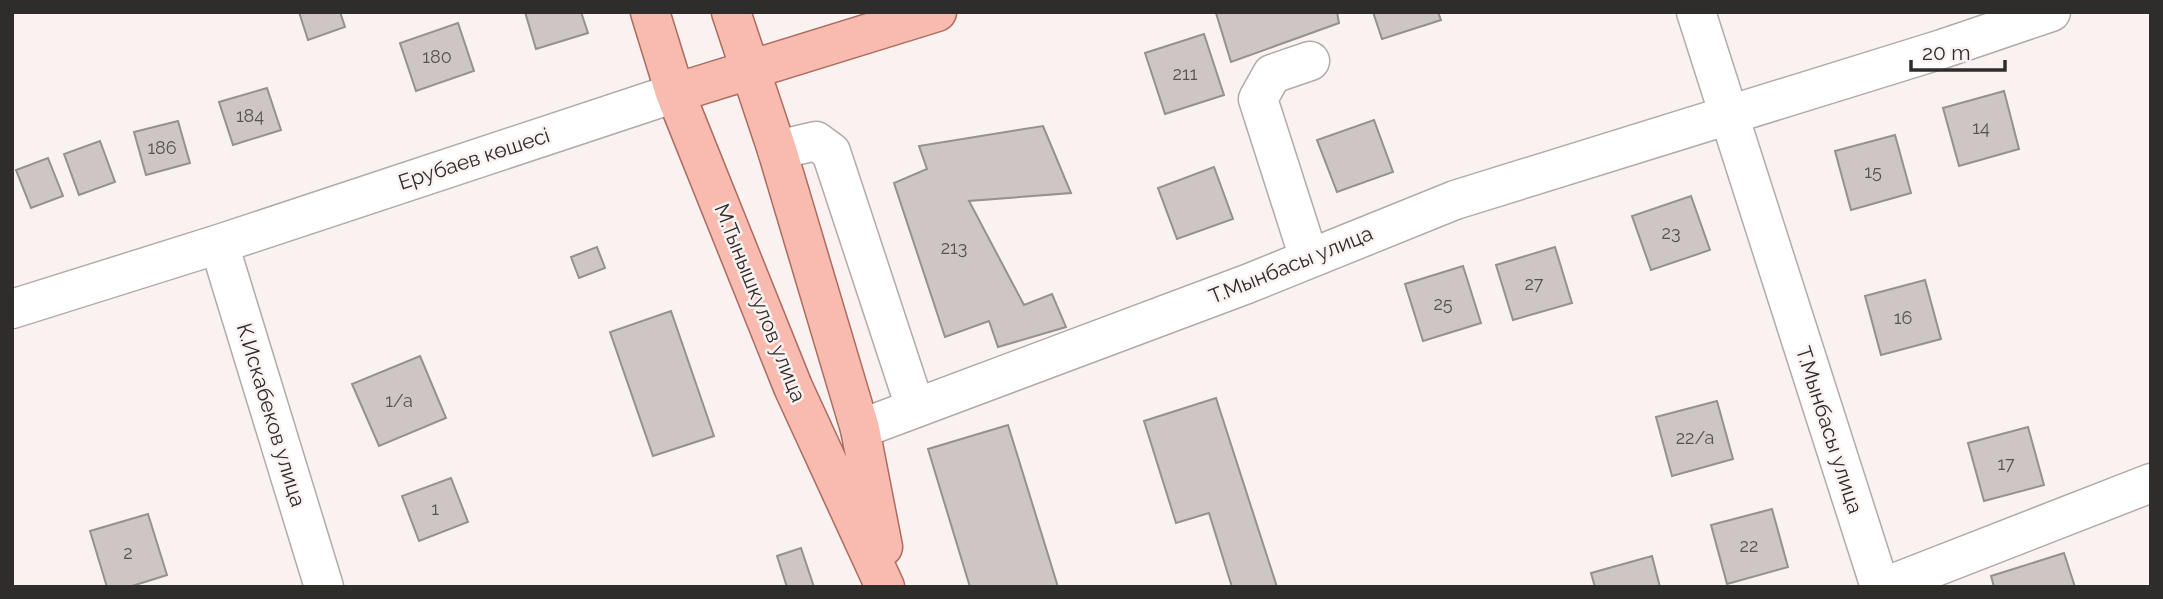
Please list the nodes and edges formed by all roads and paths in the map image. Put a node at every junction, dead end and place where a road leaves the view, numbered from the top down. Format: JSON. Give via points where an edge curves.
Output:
{"nodes":[{"id":1,"x":650,"y":12,"type":"edge"},
{"id":2,"x":731,"y":12,"type":"edge"},
{"id":3,"x":937,"y":12,"type":"edge"},
{"id":4,"x":1696,"y":12,"type":"edge"},
{"id":5,"x":2051,"y":12,"type":"edge"},
{"id":6,"x":1310,"y":61,"type":"dead end"},
{"id":7,"x":750,"y":71,"type":"junction"},
{"id":8,"x":675,"y":93,"type":"junction"},
{"id":9,"x":1727,"y":114,"type":"junction"},
{"id":10,"x":777,"y":150,"type":"junction"},
{"id":11,"x":219,"y":244,"type":"junction"},
{"id":12,"x":1310,"y":258,"type":"junction"},
{"id":13,"x":12,"y":309,"type":"edge"},
{"id":14,"x":915,"y":407,"type":"junction"},
{"id":15,"x":860,"y":429,"type":"junction"},
{"id":16,"x":2151,"y":483,"type":"edge"},
{"id":17,"x":324,"y":587,"type":"edge"},
{"id":18,"x":885,"y":587,"type":"edge"},
{"id":19,"x":891,"y":587,"type":"edge"},
{"id":20,"x":1882,"y":587,"type":"edge"}],
"edges":[{"from":1,"to":8,"type":"main road","name":"М.Тынышкулов улица"},
{"from":2,"to":7,"type":"main road"},
{"from":3,"to":7,"type":"main road","name":"Ерубаев көшесі"},
{"from":4,"to":9,"type":"street"},
{"from":5,"to":9,"type":"street","name":"Т.Мынбасы улица"},
{"from":6,"to":12,"type":"street","via":[[1272,74],[1258,99]]},
{"from":7,"to":8,"type":"main road","name":"Ерубаев көшесі"},
{"from":7,"to":10,"type":"main road"},
{"from":8,"to":11,"type":"street","name":"Ерубаев көшесі"},
{"from":8,"to":18,"type":"main road","name":"М.Тынышкулов улица","via":[[793,387]]},
{"from":9,"to":12,"type":"street","name":"Т.Мынбасы улица","via":[[1455,200]]},
{"from":9,"to":20,"type":"street","name":"Т.Мынбасы улица"},
{"from":10,"to":14,"type":"street","via":[[816,141],[831,152]]},
{"from":10,"to":15,"type":"main road"},
{"from":11,"to":13,"type":"street","name":"Ерубаев көшесі"},
{"from":11,"to":17,"type":"street","name":"К.Искабеков улица"},
{"from":12,"to":14,"type":"street","name":"Т.Мынбасы улица"},
{"from":14,"to":15,"type":"street","name":"Т.Мынбасы улица"},
{"from":15,"to":19,"type":"main road"},
{"from":16,"to":20,"type":"street","name":"Т.Мынбасы улица"}]}
